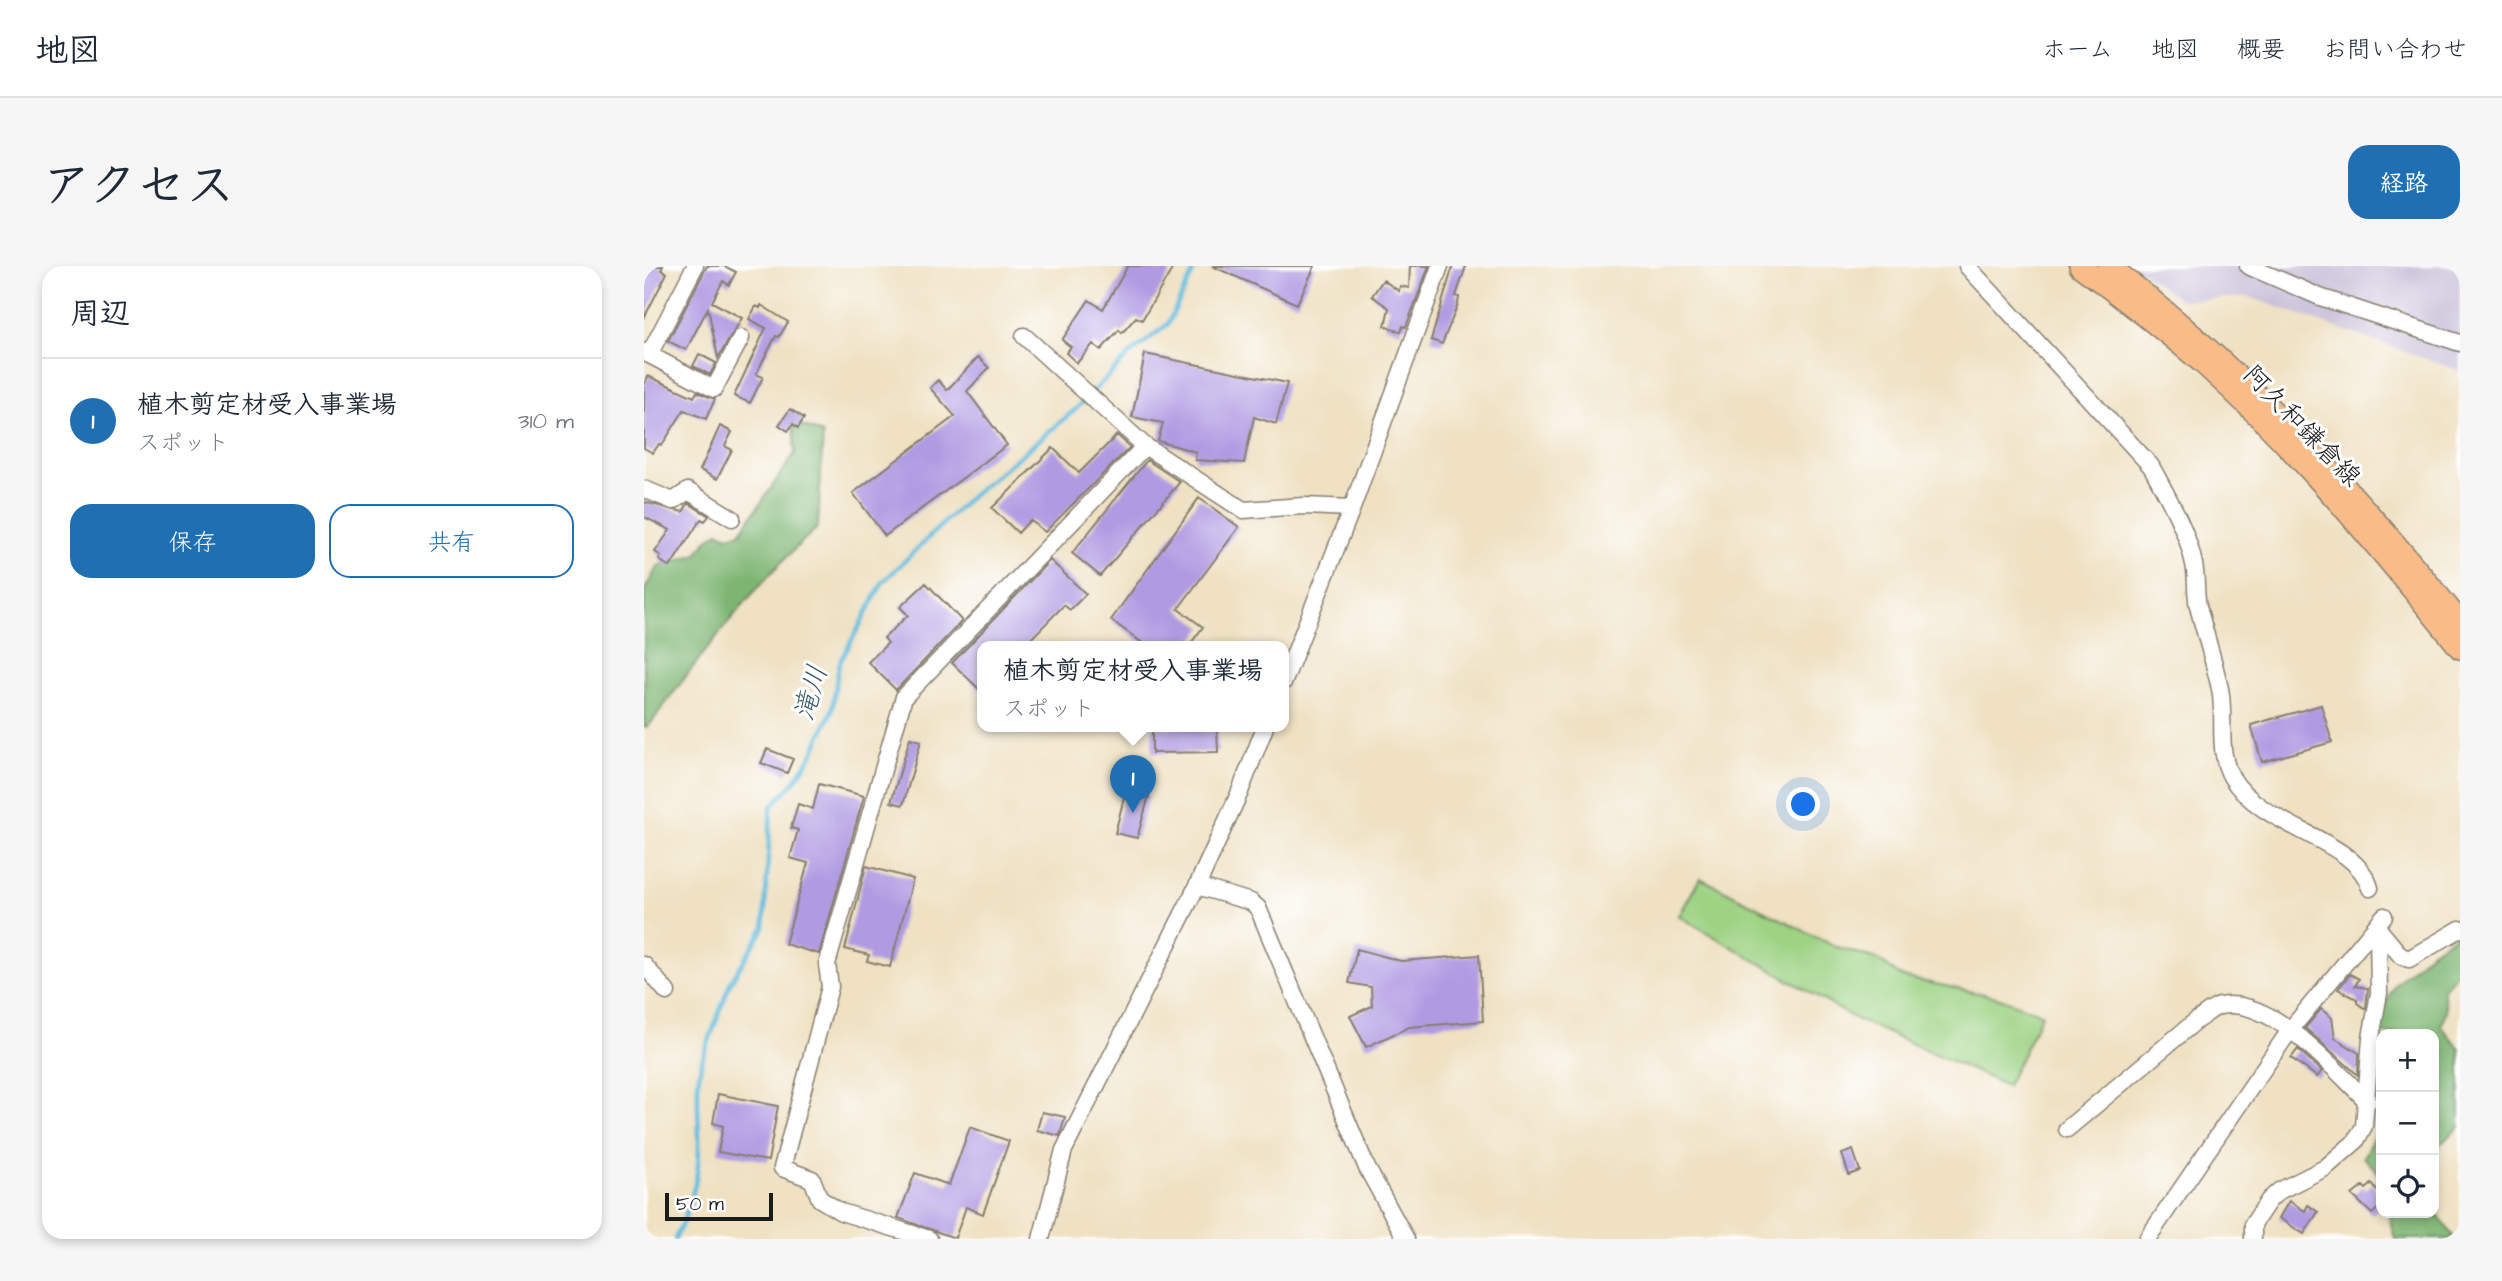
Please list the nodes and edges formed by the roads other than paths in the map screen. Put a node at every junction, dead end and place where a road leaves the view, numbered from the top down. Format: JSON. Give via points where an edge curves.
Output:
{"nodes":[{"id":1,"x":695,"y":266,"type":"edge"},
{"id":2,"x":1440,"y":266,"type":"edge"},
{"id":3,"x":1967,"y":266,"type":"edge"},
{"id":4,"x":2080,"y":266,"type":"edge"},
{"id":5,"x":2109,"y":266,"type":"edge"},
{"id":6,"x":2248,"y":266,"type":"edge"},
{"id":7,"x":1024,"y":336,"type":"dead end"},
{"id":8,"x":741,"y":338,"type":"dead end"},
{"id":9,"x":2460,"y":343,"type":"edge"},
{"id":10,"x":647,"y":359,"type":"edge"},
{"id":11,"x":1145,"y":446,"type":"junction"},
{"id":12,"x":644,"y":489,"type":"edge"},
{"id":13,"x":1352,"y":508,"type":"junction"},
{"id":14,"x":732,"y":518,"type":"dead end"},
{"id":15,"x":2460,"y":622,"type":"edge"},
{"id":16,"x":2460,"y":648,"type":"edge"},
{"id":17,"x":1289,"y":666,"type":"edge"},
{"id":18,"x":1263,"y":732,"type":"edge"},
{"id":19,"x":1197,"y":886,"type":"junction"},
{"id":20,"x":2370,"y":888,"type":"dead end"},
{"id":21,"x":2379,"y":924,"type":"junction"},
{"id":22,"x":2460,"y":929,"type":"edge"},
{"id":23,"x":644,"y":965,"type":"edge"},
{"id":24,"x":667,"y":992,"type":"dead end"},
{"id":25,"x":2290,"y":1030,"type":"junction"},
{"id":26,"x":2368,"y":1101,"type":"junction"},
{"id":27,"x":2067,"y":1129,"type":"dead end"},
{"id":28,"x":929,"y":1239,"type":"edge"},
{"id":29,"x":1041,"y":1239,"type":"edge"},
{"id":30,"x":1406,"y":1239,"type":"edge"},
{"id":31,"x":2147,"y":1239,"type":"edge"},
{"id":32,"x":2253,"y":1239,"type":"edge"}],
"edges":[{"from":1,"to":10,"type":"street"},
{"from":2,"to":13,"type":"street"},
{"from":3,"to":20,"type":"street","via":[[2151,466],[2169,499],[2194,565],[2197,602],[2220,689],[2223,749],[2232,776],[2260,807],[2363,869]]},
{"from":4,"to":16,"type":"main road","name":"阿久和鎌倉線","via":[[2205,366],[2268,428],[2383,552]]},
{"from":5,"to":15,"type":"main road","name":"阿久和鎌倉線","via":[[2259,395],[2395,541]]},
{"from":6,"to":9,"type":"street","via":[[2320,297]]},
{"from":7,"to":11,"type":"street"},
{"from":8,"to":10,"type":"street","via":[[714,389]]},
{"from":11,"to":13,"type":"street","via":[[1243,510]]},
{"from":11,"to":28,"type":"street","via":[[904,697],[827,964],[830,987],[782,1168],[811,1180],[820,1199],[841,1212]]},
{"from":12,"to":14,"type":"street","via":[[673,501],[688,491]]},
{"from":13,"to":17,"type":"street"},
{"from":18,"to":19,"type":"street"},
{"from":19,"to":29,"type":"street","via":[[1064,1150]]},
{"from":19,"to":30,"type":"street","via":[[1258,908],[1367,1168]]},
{"from":21,"to":22,"type":"street","via":[[2401,956],[2409,959]]},
{"from":21,"to":25,"type":"street"},
{"from":21,"to":26,"type":"street","via":[[2379,993]]},
{"from":23,"to":24,"type":"street"},
{"from":25,"to":26,"type":"street"},
{"from":25,"to":27,"type":"street","via":[[2246,1008],[2217,1007]]},
{"from":25,"to":31,"type":"street"},
{"from":26,"to":32,"type":"street","via":[[2356,1141],[2325,1168],[2269,1200],[2253,1224]]}]}
